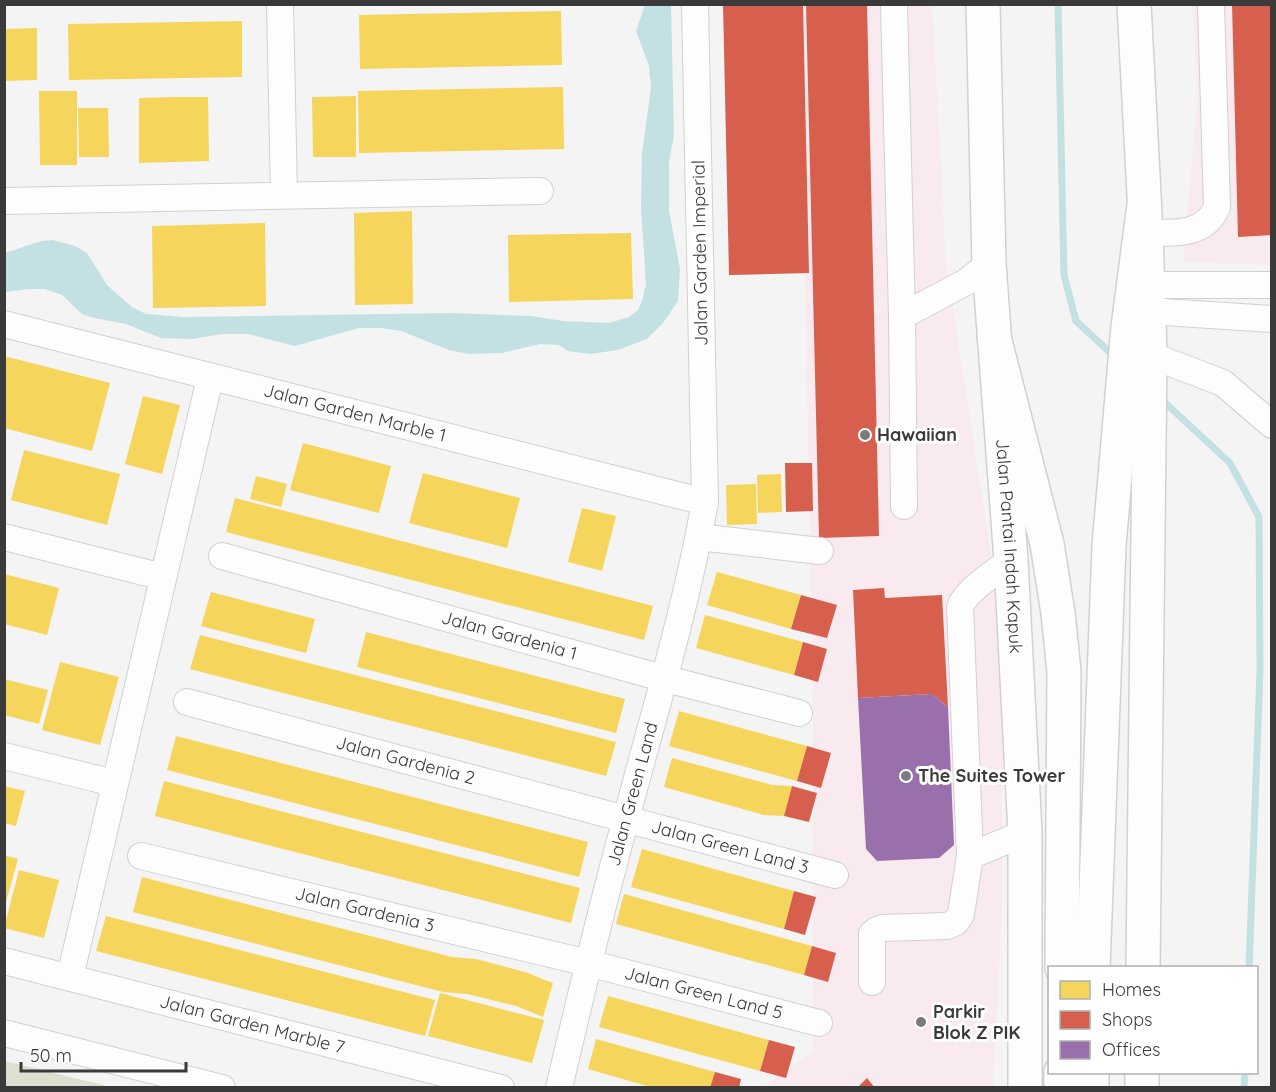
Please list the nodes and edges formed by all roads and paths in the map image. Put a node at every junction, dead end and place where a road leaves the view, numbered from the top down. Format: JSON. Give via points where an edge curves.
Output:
{"nodes":[{"id":1,"x":280,"y":4,"type":"edge"},
{"id":2,"x":695,"y":4,"type":"edge"},
{"id":3,"x":894,"y":4,"type":"edge"},
{"id":4,"x":983,"y":4,"type":"edge"},
{"id":5,"x":1134,"y":4,"type":"edge"},
{"id":6,"x":1211,"y":4,"type":"edge"},
{"id":7,"x":540,"y":191,"type":"dead end"},
{"id":8,"x":284,"y":195,"type":"junction"},
{"id":9,"x":4,"y":201,"type":"edge"},
{"id":10,"x":1156,"y":224,"type":"junction"},
{"id":11,"x":990,"y":264,"type":"junction"},
{"id":12,"x":1272,"y":285,"type":"edge"},
{"id":13,"x":1141,"y":308,"type":"junction"},
{"id":14,"x":902,"y":316,"type":"junction"},
{"id":15,"x":1272,"y":319,"type":"edge"},
{"id":16,"x":4,"y":324,"type":"edge"},
{"id":17,"x":994,"y":337,"type":"junction"},
{"id":18,"x":1141,"y":368,"type":"junction"},
{"id":19,"x":210,"y":378,"type":"junction"},
{"id":20,"x":1272,"y":425,"type":"edge"},
{"id":21,"x":705,"y":502,"type":"junction"},
{"id":22,"x":904,"y":506,"type":"dead end"},
{"id":23,"x":4,"y":537,"type":"edge"},
{"id":24,"x":699,"y":537,"type":"junction"},
{"id":25,"x":819,"y":551,"type":"dead end"},
{"id":26,"x":222,"y":556,"type":"dead end"},
{"id":27,"x":1011,"y":560,"type":"junction"},
{"id":28,"x":163,"y":577,"type":"junction"},
{"id":29,"x":666,"y":679,"type":"junction"},
{"id":30,"x":187,"y":702,"type":"dead end"},
{"id":31,"x":799,"y":713,"type":"dead end"},
{"id":32,"x":4,"y":756,"type":"edge"},
{"id":33,"x":114,"y":783,"type":"junction"},
{"id":34,"x":626,"y":818,"type":"junction"},
{"id":35,"x":1025,"y":833,"type":"junction"},
{"id":36,"x":141,"y":856,"type":"dead end"},
{"id":37,"x":970,"y":856,"type":"junction"},
{"id":38,"x":835,"y":874,"type":"dead end"},
{"id":39,"x":4,"y":961,"type":"edge"},
{"id":40,"x":588,"y":963,"type":"junction"},
{"id":41,"x":1062,"y":966,"type":"edge"},
{"id":42,"x":1093,"y":966,"type":"edge"},
{"id":43,"x":1143,"y":966,"type":"edge"},
{"id":44,"x":70,"y":977,"type":"junction"},
{"id":45,"x":872,"y":982,"type":"dead end"},
{"id":46,"x":819,"y":1023,"type":"dead end"},
{"id":47,"x":4,"y":1033,"type":"edge"},
{"id":48,"x":222,"y":1088,"type":"edge"},
{"id":49,"x":501,"y":1088,"type":"edge"},
{"id":50,"x":559,"y":1088,"type":"edge"},
{"id":51,"x":1025,"y":1088,"type":"edge"}],
"edges":[{"from":1,"to":8,"type":"street"},
{"from":2,"to":21,"type":"street","name":"Jalan Garden Imperial"},
{"from":3,"to":14,"type":"street"},
{"from":4,"to":11,"type":"main road","name":"Jalan Pantai Indah Kapuk"},
{"from":5,"to":10,"type":"main road"},
{"from":6,"to":10,"type":"street","via":[[1218,207],[1202,227]]},
{"from":7,"to":8,"type":"street"},
{"from":8,"to":9,"type":"street"},
{"from":10,"to":13,"type":"main road"},
{"from":10,"to":13,"type":"main road"},
{"from":11,"to":14,"type":"street","via":[[958,287]]},
{"from":11,"to":17,"type":"main road","name":"Jalan Pantai Indah Kapuk"},
{"from":12,"to":13,"type":"street"},
{"from":13,"to":15,"type":"street"},
{"from":13,"to":18,"type":"main road"},
{"from":14,"to":22,"type":"street"},
{"from":16,"to":19,"type":"street","name":"Jalan Garden Marble 1"},
{"from":17,"to":27,"type":"main road","name":"Jalan Pantai Indah Kapuk"},
{"from":17,"to":41,"type":"main road","via":[[1047,544],[1058,613],[1064,672]]},
{"from":18,"to":20,"type":"street","via":[[1223,383]]},
{"from":18,"to":42,"type":"main road","via":[[1109,546]]},
{"from":18,"to":43,"type":"main road","via":[[1148,433]]},
{"from":19,"to":21,"type":"street","name":"Jalan Garden Marble 1"},
{"from":19,"to":28,"type":"street"},
{"from":21,"to":24,"type":"street","name":"Jalan Green Land"},
{"from":23,"to":28,"type":"street"},
{"from":24,"to":25,"type":"street"},
{"from":24,"to":29,"type":"street","name":"Jalan Green Land"},
{"from":26,"to":29,"type":"street","name":"Jalan Gardenia 1"},
{"from":27,"to":35,"type":"main road","name":"Jalan Pantai Indah Kapuk"},
{"from":27,"to":37,"type":"street","via":[[969,593],[960,608]]},
{"from":28,"to":33,"type":"street"},
{"from":29,"to":31,"type":"street","name":"Jalan Gardenia 1"},
{"from":29,"to":34,"type":"street","name":"Jalan Green Land"},
{"from":30,"to":34,"type":"street","name":"Jalan Gardenia 2"},
{"from":32,"to":33,"type":"street"},
{"from":33,"to":44,"type":"street"},
{"from":34,"to":38,"type":"street","name":"Jalan Green Land 3"},
{"from":34,"to":40,"type":"street","name":"Jalan Green Land"},
{"from":35,"to":37,"type":"street"},
{"from":35,"to":51,"type":"main road","name":"Jalan Pantai Indah Kapuk"},
{"from":36,"to":40,"type":"street","name":"Jalan Gardenia 3"},
{"from":37,"to":45,"type":"street","via":[[961,914],[956,922],[948,926],[884,928],[872,934]]},
{"from":39,"to":44,"type":"street","name":"Jalan Garden Marble 7"},
{"from":40,"to":46,"type":"street","name":"Jalan Green Land 5"},
{"from":40,"to":50,"type":"street","name":"Jalan Green Land"},
{"from":44,"to":49,"type":"street","name":"Jalan Garden Marble 7"},
{"from":47,"to":48,"type":"street"}]}
